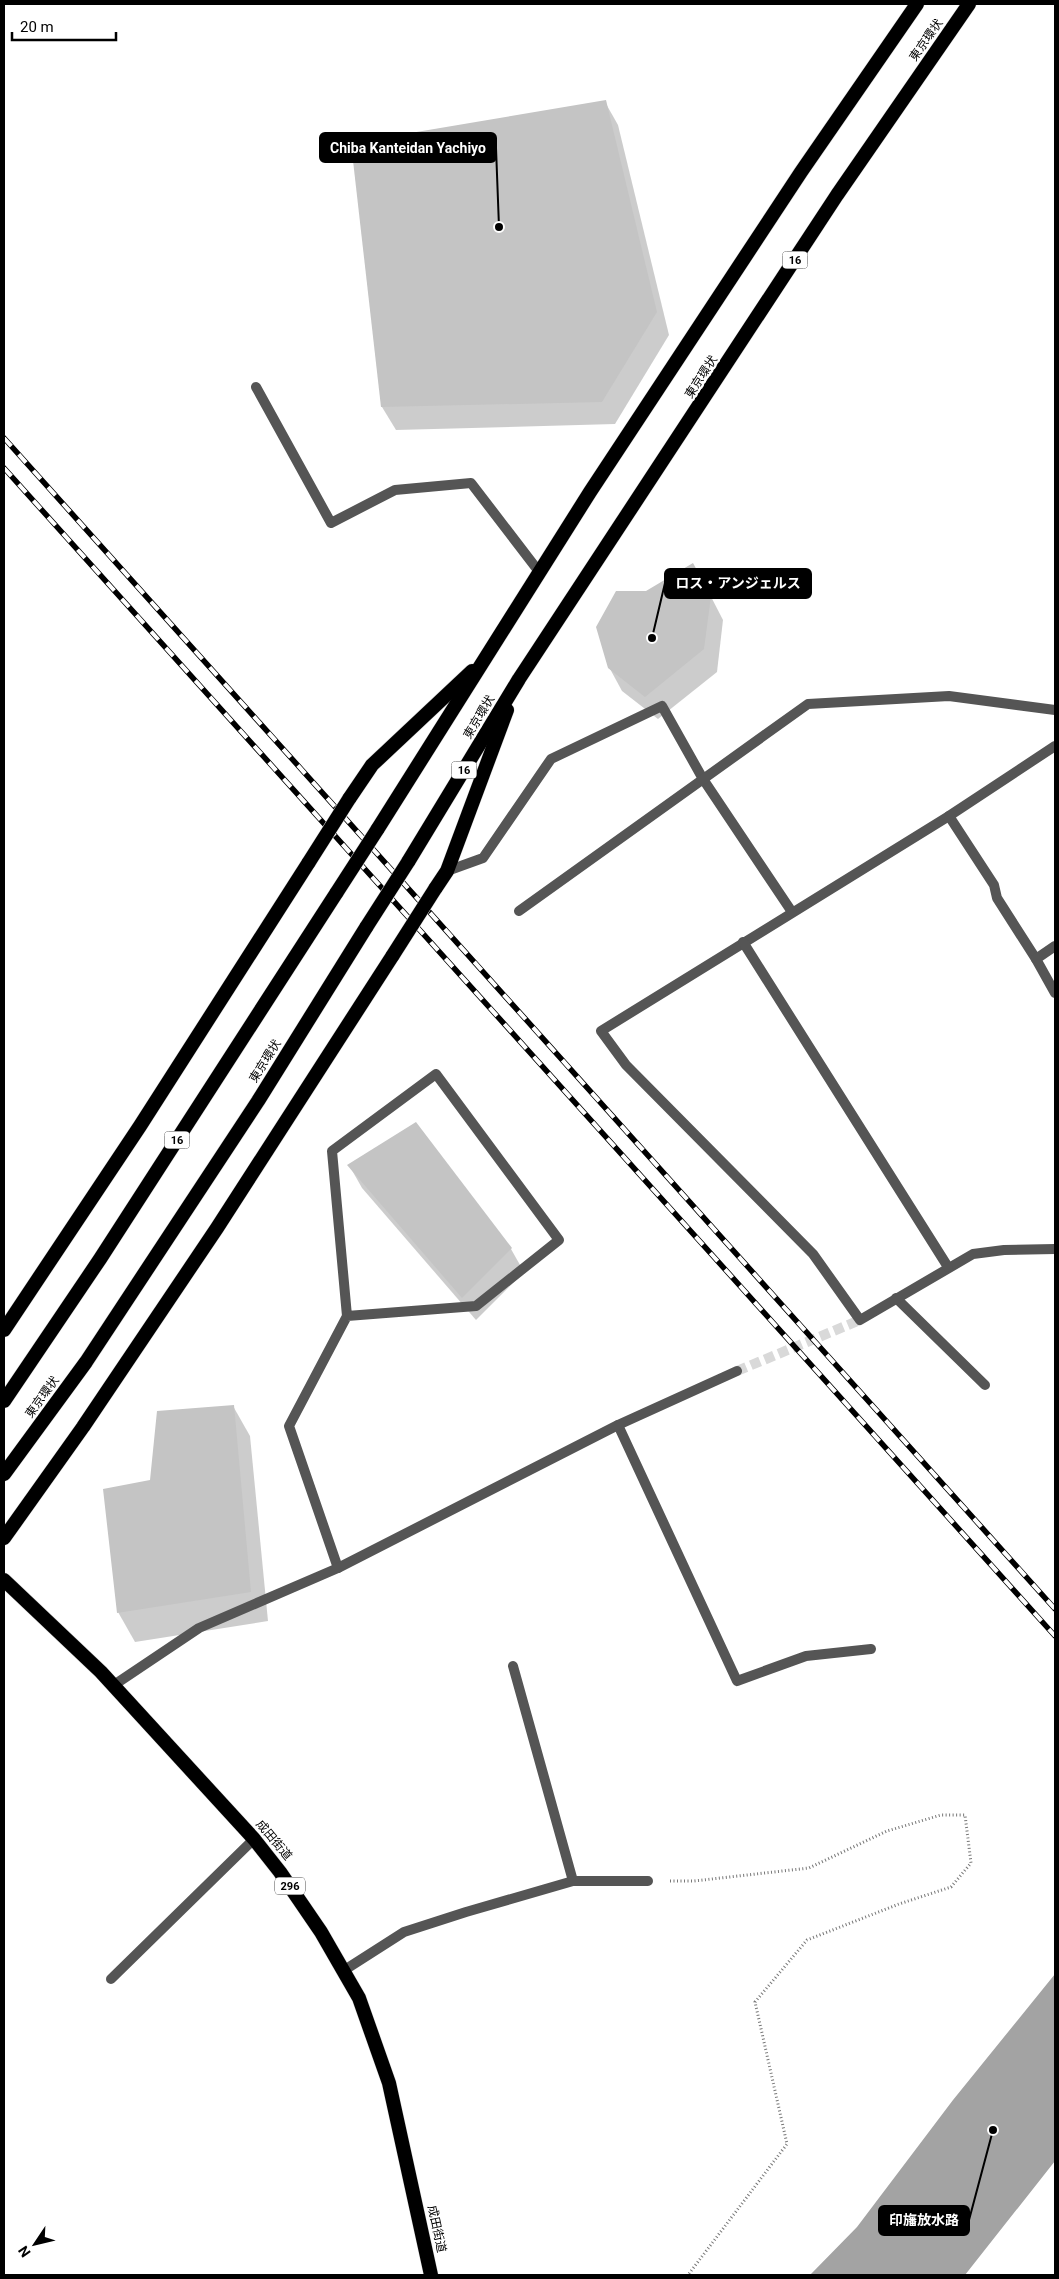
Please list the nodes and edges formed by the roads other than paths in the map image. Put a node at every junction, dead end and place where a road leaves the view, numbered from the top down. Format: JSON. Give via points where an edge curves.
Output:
{"nodes":[{"id":1,"x":916,"y":4,"type":"edge"},
{"id":2,"x":969,"y":4,"type":"edge"},
{"id":3,"x":256,"y":388,"type":"dead end"},
{"id":4,"x":540,"y":573,"type":"junction"},
{"id":5,"x":487,"y":657,"type":"junction"},
{"id":6,"x":519,"y":679,"type":"junction"},
{"id":7,"x":1055,"y":710,"type":"edge"},
{"id":8,"x":1055,"y":746,"type":"edge"},
{"id":9,"x":703,"y":780,"type":"junction"},
{"id":10,"x":949,"y":816,"type":"junction"},
{"id":11,"x":447,"y":871,"type":"junction"},
{"id":12,"x":519,"y":911,"type":"dead end"},
{"id":13,"x":792,"y":912,"type":"junction"},
{"id":14,"x":744,"y":942,"type":"junction"},
{"id":15,"x":1055,"y":946,"type":"edge"},
{"id":16,"x":1036,"y":959,"type":"junction"},
{"id":17,"x":1055,"y":993,"type":"edge"},
{"id":18,"x":1055,"y":1249,"type":"edge"},
{"id":19,"x":948,"y":1267,"type":"junction"},
{"id":20,"x":896,"y":1298,"type":"junction"},
{"id":21,"x":347,"y":1316,"type":"junction"},
{"id":22,"x":4,"y":1330,"type":"edge"},
{"id":23,"x":737,"y":1371,"type":"tunnel mouth"},
{"id":24,"x":985,"y":1385,"type":"dead end"},
{"id":25,"x":4,"y":1401,"type":"edge"},
{"id":26,"x":618,"y":1425,"type":"junction"},
{"id":27,"x":4,"y":1474,"type":"edge"},
{"id":28,"x":4,"y":1538,"type":"edge"},
{"id":29,"x":338,"y":1568,"type":"junction"},
{"id":30,"x":4,"y":1580,"type":"edge"},
{"id":31,"x":871,"y":1649,"type":"dead end"},
{"id":32,"x":513,"y":1666,"type":"dead end"},
{"id":33,"x":114,"y":1685,"type":"junction"},
{"id":34,"x":254,"y":1839,"type":"junction"},
{"id":35,"x":573,"y":1881,"type":"junction"},
{"id":36,"x":648,"y":1881,"type":"road end"},
{"id":37,"x":343,"y":1971,"type":"junction"},
{"id":38,"x":111,"y":1979,"type":"dead end"},
{"id":39,"x":432,"y":2275,"type":"edge"}],
"edges":[{"from":1,"to":4,"type":"highway","name":"東京環状","number":"16","via":[[801,172]]},
{"from":2,"to":6,"type":"highway","name":"東京環状","number":"16","via":[[837,195]]},
{"from":3,"to":4,"type":"street","via":[[331,523],[395,490],[471,483]]},
{"from":4,"to":5,"type":"highway","name":"東京環状","number":"16"},
{"from":5,"to":22,"type":"highway","bridge":true,"via":[[372,765],[135,1134]]},
{"from":5,"to":25,"type":"highway","name":"東京環状","number":"16","bridge":true,"via":[[100,1259]]},
{"from":6,"to":11,"type":"highway"},
{"from":6,"to":27,"type":"highway","name":"東京環状","number":"16","bridge":true,"via":[[258,1101],[86,1362]]},
{"from":7,"to":9,"type":"street","via":[[949,696],[808,704]]},
{"from":8,"to":10,"type":"street"},
{"from":9,"to":11,"type":"street","via":[[662,706],[551,759],[483,858]]},
{"from":9,"to":12,"type":"street"},
{"from":9,"to":13,"type":"street"},
{"from":10,"to":13,"type":"street"},
{"from":10,"to":16,"type":"street","via":[[994,885],[997,898]]},
{"from":11,"to":28,"type":"highway","bridge":true,"via":[[211,1236]]},
{"from":13,"to":14,"type":"street"},
{"from":14,"to":19,"type":"street"},
{"from":14,"to":20,"type":"street","via":[[601,1031],[626,1065],[812,1254],[860,1320]]},
{"from":15,"to":16,"type":"street"},
{"from":16,"to":17,"type":"street"},
{"from":18,"to":19,"type":"street","via":[[973,1254]]},
{"from":19,"to":20,"type":"street"},
{"from":20,"to":24,"type":"street"},
{"from":21,"to":21,"type":"street","via":[[332,1151],[436,1074],[559,1240],[476,1306]]},
{"from":21,"to":29,"type":"street","via":[[288,1426]]},
{"from":23,"to":26,"type":"street"},
{"from":26,"to":29,"type":"street"},
{"from":26,"to":31,"type":"street","via":[[737,1681],[806,1656]]},
{"from":29,"to":33,"type":"street","via":[[199,1628]]},
{"from":30,"to":33,"type":"highway","name":"成田街道","number":"296"},
{"from":32,"to":35,"type":"street"},
{"from":33,"to":34,"type":"highway","name":"成田街道","number":"296"},
{"from":34,"to":37,"type":"highway","name":"成田街道","number":"296","via":[[321,1932]]},
{"from":34,"to":38,"type":"street"},
{"from":35,"to":36,"type":"street"},
{"from":35,"to":37,"type":"street","via":[[404,1932]]},
{"from":37,"to":39,"type":"highway","name":"成田街道","number":"296","via":[[359,1998],[389,2083]]}]}
